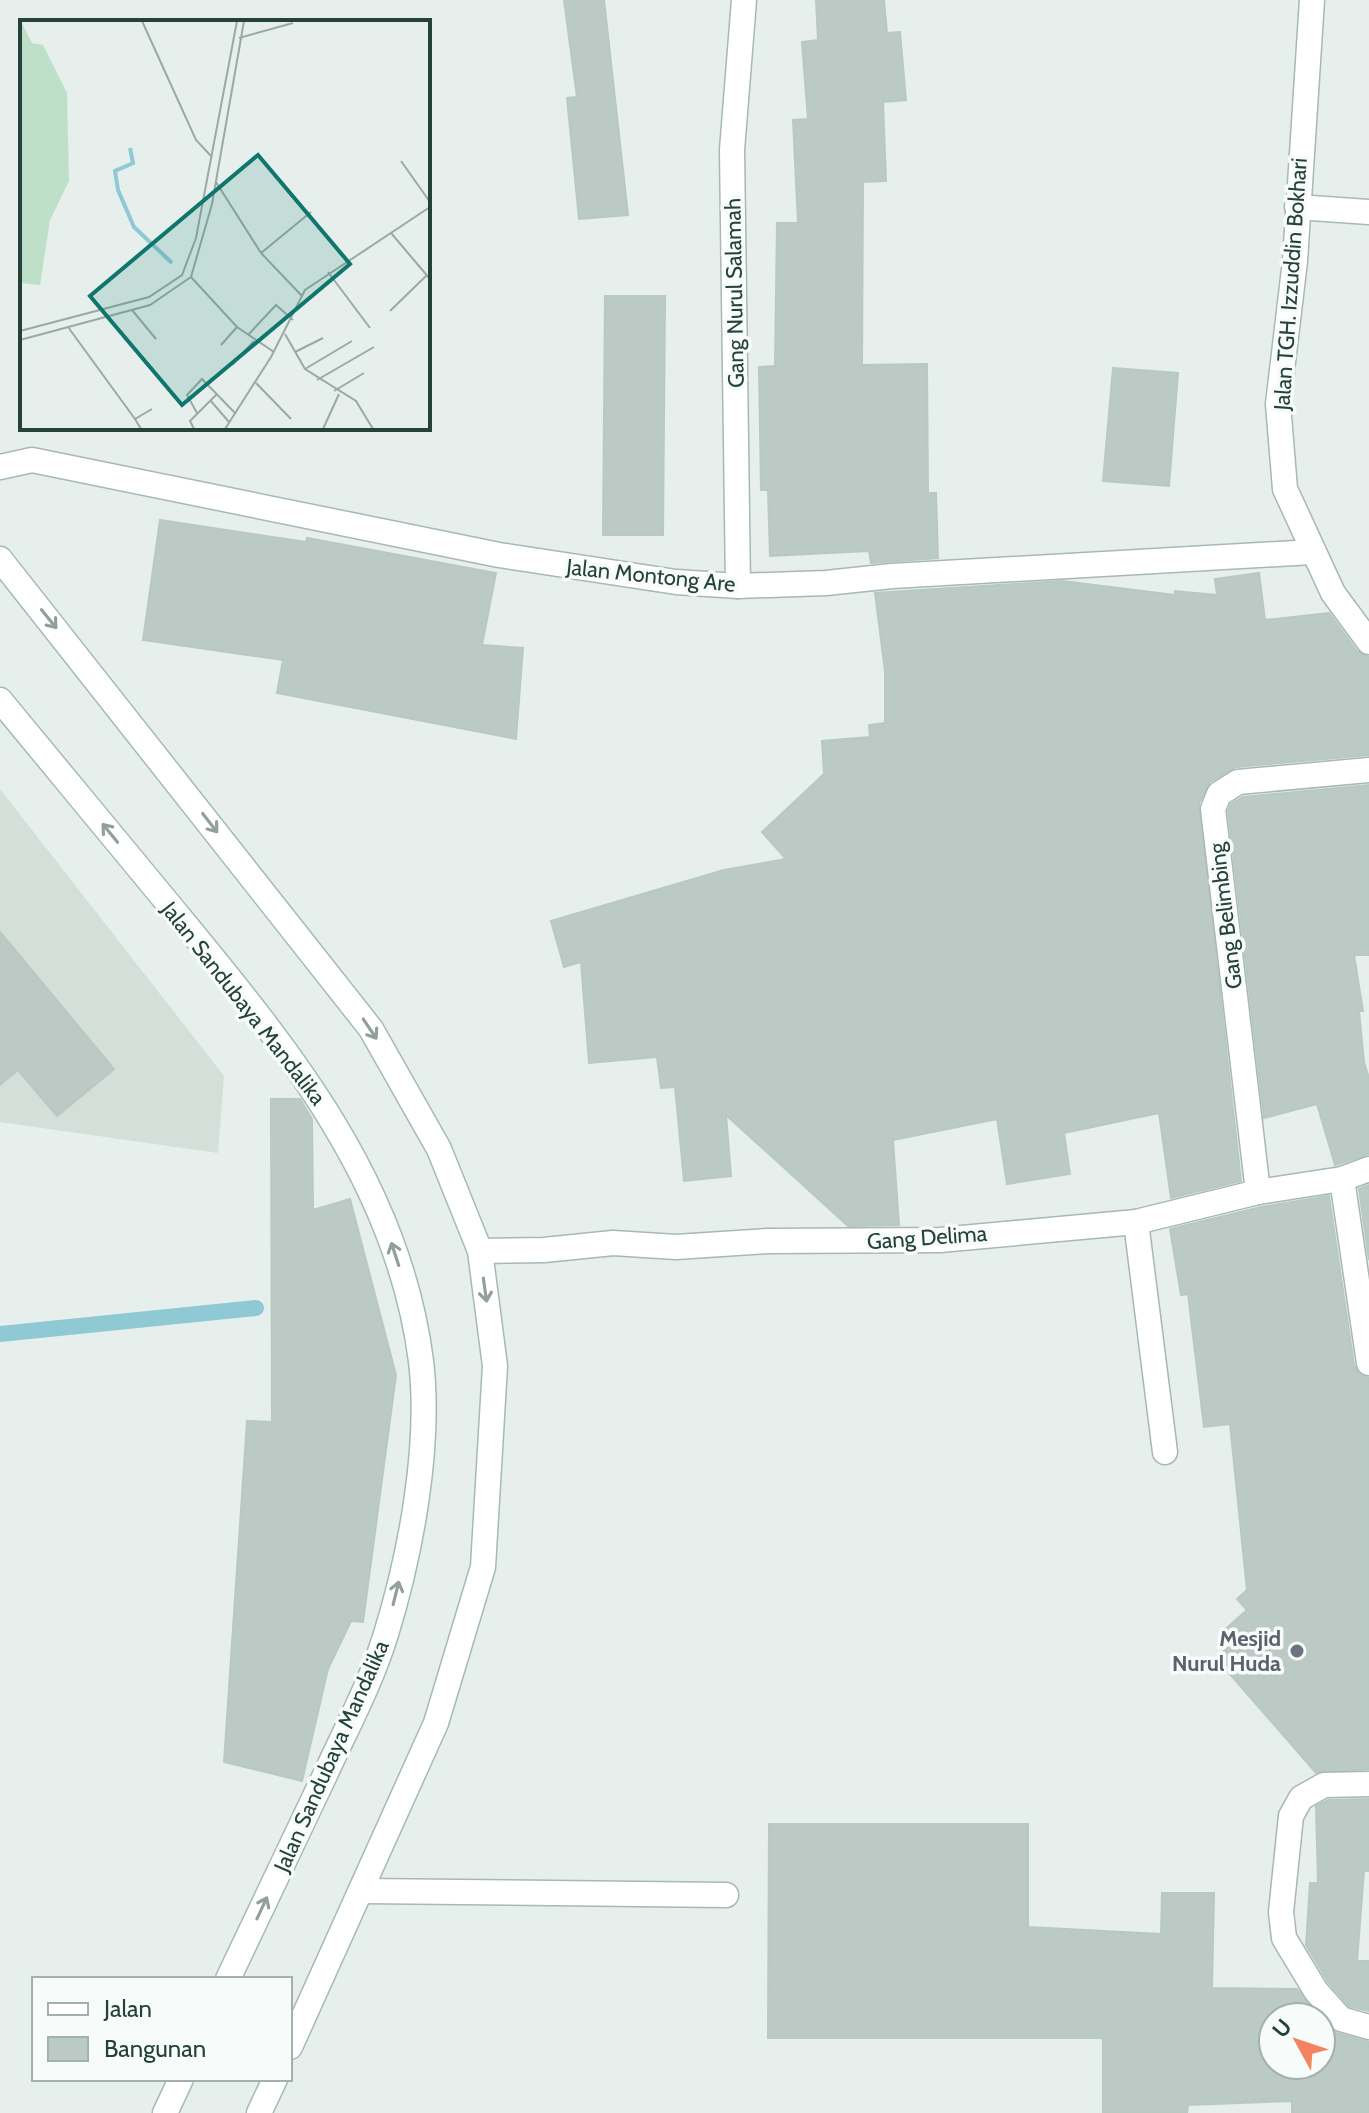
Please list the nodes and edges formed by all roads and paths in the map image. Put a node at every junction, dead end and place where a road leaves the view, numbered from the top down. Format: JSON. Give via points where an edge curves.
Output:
{"nodes":[{"id":1,"x":744,"y":0,"type":"edge"},
{"id":2,"x":1312,"y":0,"type":"edge"},
{"id":3,"x":1297,"y":207,"type":"junction"},
{"id":4,"x":1369,"y":212,"type":"edge"},
{"id":5,"x":0,"y":467,"type":"edge"},
{"id":6,"x":1313,"y":552,"type":"junction"},
{"id":7,"x":0,"y":559,"type":"edge"},
{"id":8,"x":738,"y":586,"type":"junction"},
{"id":9,"x":1369,"y":642,"type":"edge"},
{"id":10,"x":0,"y":700,"type":"edge"},
{"id":11,"x":1369,"y":770,"type":"edge"},
{"id":12,"x":1369,"y":1169,"type":"edge"},
{"id":13,"x":1342,"y":1179,"type":"junction"},
{"id":14,"x":1258,"y":1192,"type":"junction"},
{"id":15,"x":1136,"y":1222,"type":"junction"},
{"id":16,"x":480,"y":1251,"type":"junction"},
{"id":17,"x":1369,"y":1363,"type":"edge"},
{"id":18,"x":1165,"y":1452,"type":"dead end"},
{"id":19,"x":1369,"y":1784,"type":"edge"},
{"id":20,"x":363,"y":1891,"type":"junction"},
{"id":21,"x":726,"y":1895,"type":"dead end"},
{"id":22,"x":229,"y":1977,"type":"edge"},
{"id":23,"x":1369,"y":2027,"type":"edge"},
{"id":24,"x":292,"y":2043,"type":"edge"},
{"id":25,"x":180,"y":2081,"type":"edge"},
{"id":26,"x":274,"y":2081,"type":"edge"},
{"id":27,"x":165,"y":2113,"type":"edge"},
{"id":28,"x":259,"y":2113,"type":"edge"}],
"edges":[{"from":1,"to":8,"type":"street","name":"Gang Nurul Salamah","via":[[732,150]]},
{"from":2,"to":3,"type":"street","name":"Jalan TGH. Izzuddin Bokhari"},
{"from":3,"to":4,"type":"street"},
{"from":3,"to":6,"type":"street","name":"Jalan TGH. Izzuddin Bokhari","via":[[1278,404],[1285,489]]},
{"from":5,"to":8,"type":"street","name":"Jalan Montong Are","via":[[32,460],[514,558]]},
{"from":6,"to":8,"type":"street","name":"Jalan Montong Are"},
{"from":6,"to":9,"type":"street","name":"Jalan TGH. Izzuddin Bokhari","via":[[1333,593]]},
{"from":7,"to":16,"type":"street","one_way":true,"via":[[371,1029],[439,1149]]},
{"from":22,"to":10,"type":"street","name":"Jalan Sandubaya Mandalika","one_way":true,"via":[[385,1636],[416,1495],[423,1418],[418,1347],[410,1303],[375,1198],[306,1077]]},
{"from":11,"to":14,"type":"street","name":"Gang Belimbing","via":[[1238,782],[1219,794],[1213,809]]},
{"from":12,"to":13,"type":"street","name":"Gang Delima"},
{"from":13,"to":14,"type":"street","name":"Gang Delima"},
{"from":13,"to":17,"type":"street"},
{"from":14,"to":15,"type":"street","name":"Gang Delima"},
{"from":15,"to":16,"type":"street","name":"Gang Delima","via":[[940,1240],[676,1247],[613,1243]]},
{"from":15,"to":18,"type":"street"},
{"from":16,"to":20,"type":"street","one_way":true,"via":[[495,1366],[483,1567],[436,1723]]},
{"from":19,"to":23,"type":"street","via":[[1324,1785],[1301,1798],[1291,1816],[1281,1912],[1284,1938],[1316,1991],[1341,2019]]},
{"from":20,"to":21,"type":"street"},
{"from":20,"to":24,"type":"street"},
{"from":25,"to":27,"type":"street"},
{"from":26,"to":28,"type":"street"}]}
